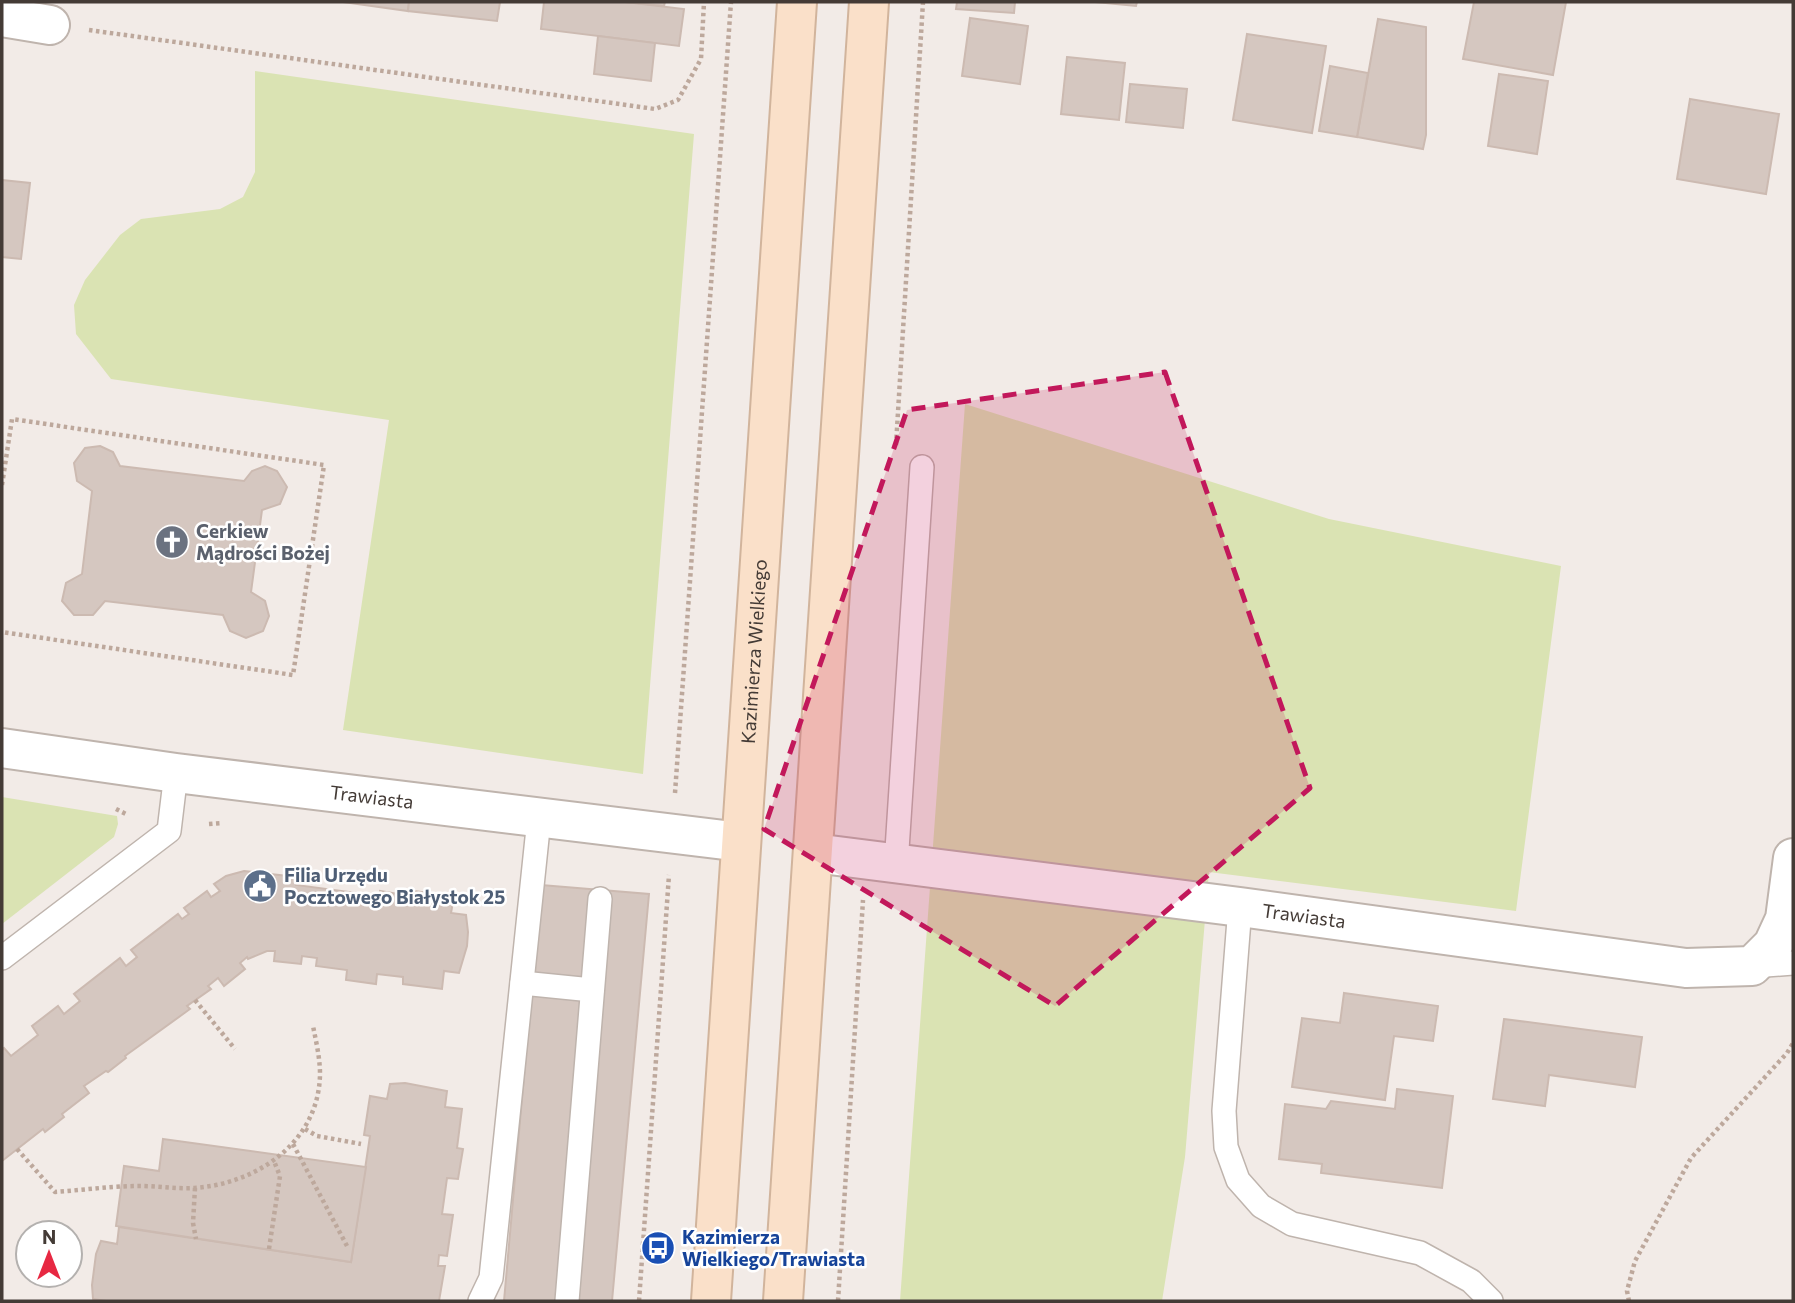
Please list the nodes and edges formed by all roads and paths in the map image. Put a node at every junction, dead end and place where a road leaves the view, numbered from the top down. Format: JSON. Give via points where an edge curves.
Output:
{"nodes":[{"id":1,"x":704,"y":2,"type":"edge"},
{"id":2,"x":731,"y":2,"type":"edge"},
{"id":3,"x":797,"y":2,"type":"edge"},
{"id":4,"x":869,"y":2,"type":"edge"},
{"id":5,"x":923,"y":2,"type":"edge"},
{"id":6,"x":2,"y":17,"type":"edge"},
{"id":7,"x":50,"y":25,"type":"joint"},
{"id":8,"x":895,"y":454,"type":"dead end"},
{"id":9,"x":922,"y":467,"type":"dead end"},
{"id":10,"x":2,"y":485,"type":"edge"},
{"id":11,"x":2,"y":632,"type":"edge"},
{"id":12,"x":2,"y":748,"type":"edge"},
{"id":13,"x":176,"y":773,"type":"junction"},
{"id":14,"x":675,"y":800,"type":"dead end"},
{"id":15,"x":539,"y":819,"type":"junction"},
{"id":16,"x":741,"y":842,"type":"junction"},
{"id":17,"x":814,"y":853,"type":"junction"},
{"id":18,"x":1793,"y":858,"type":"edge"},
{"id":19,"x":896,"y":865,"type":"junction"},
{"id":20,"x":670,"y":867,"type":"dead end"},
{"id":21,"x":600,"y":899,"type":"dead end"},
{"id":22,"x":863,"y":899,"type":"dead end"},
{"id":23,"x":1240,"y":907,"type":"junction"},
{"id":24,"x":2,"y":958,"type":"edge"},
{"id":25,"x":1793,"y":963,"type":"edge"},
{"id":26,"x":1752,"y":967,"type":"junction"},
{"id":27,"x":522,"y":983,"type":"junction"},
{"id":28,"x":592,"y":990,"type":"junction"},
{"id":29,"x":195,"y":1000,"type":"dead end"},
{"id":30,"x":313,"y":1026,"type":"dead end"},
{"id":31,"x":1793,"y":1043,"type":"edge"},
{"id":32,"x":235,"y":1049,"type":"dead end"},
{"id":33,"x":306,"y":1129,"type":"junction"},
{"id":34,"x":293,"y":1144,"type":"junction"},
{"id":35,"x":361,"y":1144,"type":"dead end"},
{"id":36,"x":17,"y":1149,"type":"dead end"},
{"id":37,"x":274,"y":1161,"type":"junction"},
{"id":38,"x":195,"y":1188,"type":"junction"},
{"id":39,"x":195,"y":1239,"type":"dead end"},
{"id":40,"x":347,"y":1247,"type":"dead end"},
{"id":41,"x":269,"y":1249,"type":"dead end"},
{"id":42,"x":480,"y":1301,"type":"edge"},
{"id":43,"x":567,"y":1301,"type":"edge"},
{"id":44,"x":639,"y":1301,"type":"edge"},
{"id":45,"x":711,"y":1301,"type":"edge"},
{"id":46,"x":783,"y":1301,"type":"edge"},
{"id":47,"x":838,"y":1301,"type":"edge"},
{"id":48,"x":1491,"y":1301,"type":"edge"},
{"id":49,"x":1629,"y":1301,"type":"edge"}],
"edges":[{"from":1,"to":7,"type":"path","via":[[701,59],[678,100],[655,109]]},
{"from":2,"to":14,"type":"path"},
{"from":3,"to":16,"type":"main road","name":"Kazimierza Wielkiego"},
{"from":4,"to":17,"type":"main road"},
{"from":5,"to":8,"type":"path"},
{"from":6,"to":7,"type":"street"},
{"from":9,"to":19,"type":"lane"},
{"from":10,"to":11,"type":"path","via":[[12,419],[324,465],[293,675]]},
{"from":12,"to":13,"type":"street","name":"Trawiasta"},
{"from":13,"to":15,"type":"street","name":"Trawiasta"},
{"from":13,"to":24,"type":"lane","via":[[169,831]]},
{"from":15,"to":16,"type":"street","name":"Trawiasta"},
{"from":15,"to":27,"type":"lane"},
{"from":16,"to":45,"type":"main road","name":"Kazimierza Wielkiego"},
{"from":17,"to":19,"type":"street","name":"Trawiasta"},
{"from":17,"to":46,"type":"main road"},
{"from":18,"to":26,"type":"street","via":[[1785,919],[1773,945]]},
{"from":19,"to":23,"type":"street","name":"Trawiasta"},
{"from":20,"to":44,"type":"path"},
{"from":21,"to":28,"type":"lane"},
{"from":22,"to":47,"type":"path"},
{"from":23,"to":26,"type":"street","name":"Trawiasta","via":[[1686,968]]},
{"from":23,"to":48,"type":"lane","via":[[1224,1111],[1226,1147],[1238,1180],[1261,1206],[1292,1224],[1420,1253],[1471,1281]]},
{"from":25,"to":26,"type":"lane","name":"Trawiasta"},
{"from":27,"to":28,"type":"lane"},
{"from":27,"to":42,"type":"lane","via":[[491,1278]]},
{"from":28,"to":43,"type":"lane"},
{"from":29,"to":32,"type":"path"},
{"from":30,"to":33,"type":"path","via":[[320,1074]]},
{"from":31,"to":49,"type":"path","via":[[1690,1158],[1635,1261]]},
{"from":33,"to":34,"type":"path"},
{"from":33,"to":35,"type":"path","via":[[317,1136]]},
{"from":34,"to":37,"type":"path"},
{"from":34,"to":40,"type":"path"},
{"from":36,"to":38,"type":"path","via":[[55,1192],[140,1186]]},
{"from":37,"to":38,"type":"path","via":[[237,1180]]},
{"from":37,"to":41,"type":"path","via":[[280,1177]]},
{"from":38,"to":39,"type":"path"}]}
